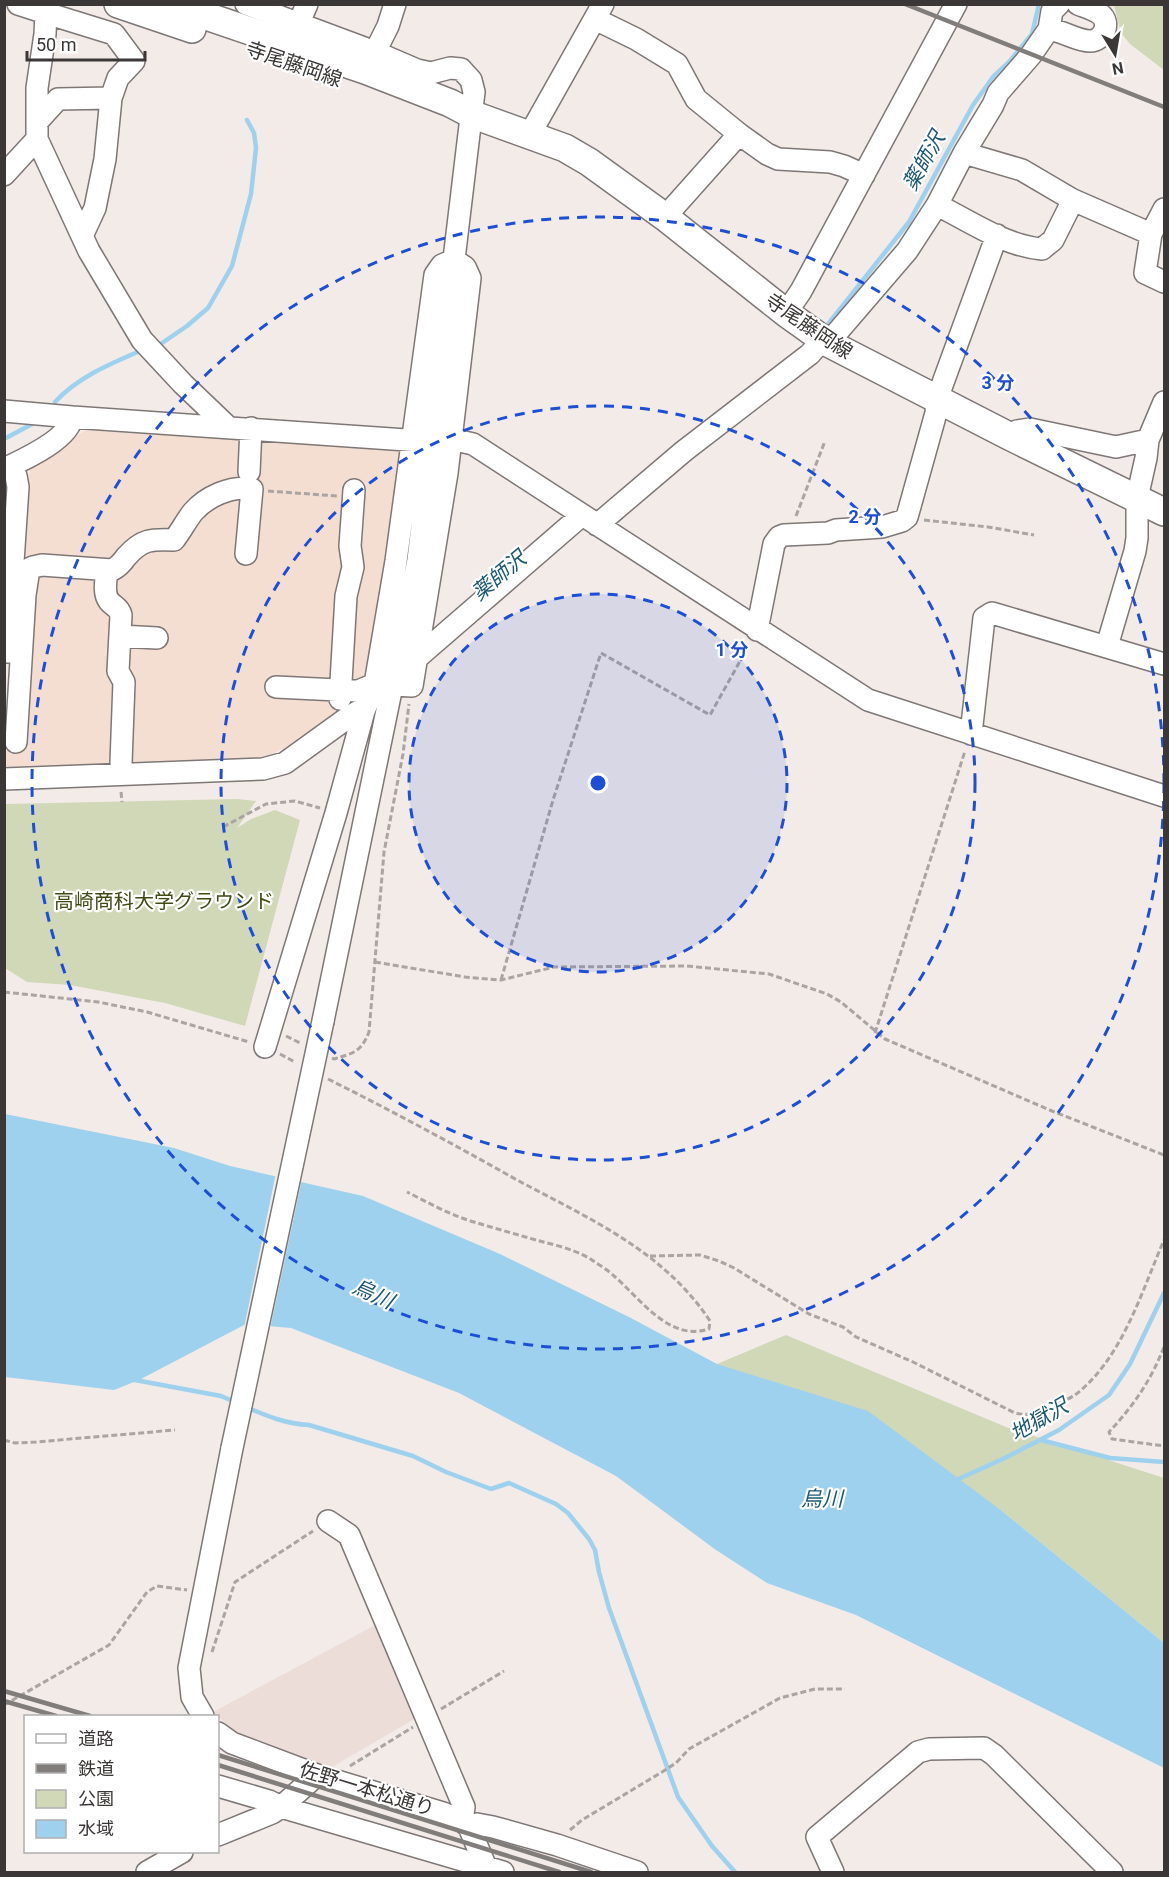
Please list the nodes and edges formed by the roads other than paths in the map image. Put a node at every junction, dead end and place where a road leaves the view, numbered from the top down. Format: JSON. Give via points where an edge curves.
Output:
{"nodes":[{"id":1,"x":18,"y":4,"type":"edge"},
{"id":2,"x":118,"y":4,"type":"edge"},
{"id":3,"x":171,"y":4,"type":"edge"},
{"id":4,"x":246,"y":4,"type":"edge"},
{"id":5,"x":395,"y":4,"type":"edge"},
{"id":6,"x":956,"y":4,"type":"edge"},
{"id":7,"x":1059,"y":4,"type":"edge"},
{"id":8,"x":1078,"y":4,"type":"edge"},
{"id":9,"x":599,"y":12,"type":"edge"},
{"id":10,"x":46,"y":14,"type":"junction"},
{"id":11,"x":303,"y":14,"type":"edge"},
{"id":12,"x":1049,"y":29,"type":"junction"},
{"id":13,"x":375,"y":52,"type":"junction"},
{"id":14,"x":111,"y":98,"type":"junction"},
{"id":15,"x":471,"y":114,"type":"junction"},
{"id":16,"x":38,"y":130,"type":"junction"},
{"id":17,"x":530,"y":134,"type":"junction"},
{"id":18,"x":739,"y":134,"type":"junction"},
{"id":19,"x":964,"y":153,"type":"junction"},
{"id":20,"x":4,"y":175,"type":"edge"},
{"id":21,"x":864,"y":175,"type":"junction"},
{"id":22,"x":1073,"y":200,"type":"junction"},
{"id":23,"x":937,"y":205,"type":"junction"},
{"id":24,"x":1164,"y":209,"type":"edge"},
{"id":25,"x":665,"y":217,"type":"junction"},
{"id":26,"x":1151,"y":234,"type":"junction"},
{"id":27,"x":997,"y":235,"type":"junction"},
{"id":28,"x":82,"y":236,"type":"junction"},
{"id":29,"x":1164,"y":282,"type":"edge"},
{"id":30,"x":786,"y":313,"type":"junction"},
{"id":31,"x":825,"y":341,"type":"junction"},
{"id":32,"x":937,"y":399,"type":"junction"},
{"id":33,"x":1164,"y":402,"type":"edge"},
{"id":34,"x":4,"y":411,"type":"edge"},
{"id":35,"x":72,"y":417,"type":"junction"},
{"id":36,"x":228,"y":427,"type":"junction"},
{"id":37,"x":251,"y":428,"type":"junction"},
{"id":38,"x":1009,"y":436,"type":"junction"},
{"id":39,"x":432,"y":440,"type":"junction"},
{"id":40,"x":1148,"y":440,"type":"junction"},
{"id":41,"x":8,"y":467,"type":"edge"},
{"id":42,"x":250,"y":481,"type":"junction"},
{"id":43,"x":354,"y":494,"type":"road end"},
{"id":44,"x":1137,"y":498,"type":"junction"},
{"id":45,"x":1164,"y":512,"type":"edge"},
{"id":46,"x":589,"y":520,"type":"junction"},
{"id":47,"x":246,"y":554,"type":"dead end"},
{"id":48,"x":107,"y":571,"type":"junction"},
{"id":49,"x":8,"y":591,"type":"edge"},
{"id":50,"x":757,"y":630,"type":"junction"},
{"id":51,"x":120,"y":636,"type":"junction"},
{"id":52,"x":157,"y":638,"type":"dead end"},
{"id":53,"x":1107,"y":646,"type":"junction"},
{"id":54,"x":418,"y":657,"type":"junction"},
{"id":55,"x":1164,"y":664,"type":"edge"},
{"id":56,"x":5,"y":676,"type":"edge"},
{"id":57,"x":276,"y":687,"type":"dead end"},
{"id":58,"x":370,"y":689,"type":"junction"},
{"id":59,"x":4,"y":699,"type":"edge"},
{"id":60,"x":364,"y":711,"type":"junction"},
{"id":61,"x":971,"y":734,"type":"junction"},
{"id":62,"x":16,"y":742,"type":"dead end"},
{"id":63,"x":121,"y":763,"type":"dead end"},
{"id":64,"x":4,"y":779,"type":"edge"},
{"id":65,"x":1164,"y":796,"type":"edge"},
{"id":66,"x":268,"y":1038,"type":"road end"},
{"id":67,"x":328,"y":1521,"type":"road end"},
{"id":68,"x":201,"y":1715,"type":"edge"},
{"id":69,"x":219,"y":1734,"type":"edge"},
{"id":70,"x":317,"y":1774,"type":"junction"},
{"id":71,"x":219,"y":1786,"type":"edge"},
{"id":72,"x":281,"y":1807,"type":"junction"},
{"id":73,"x":466,"y":1824,"type":"junction"},
{"id":74,"x":219,"y":1835,"type":"edge"},
{"id":75,"x":179,"y":1853,"type":"edge"},
{"id":76,"x":492,"y":1870,"type":"edge"},
{"id":77,"x":147,"y":1872,"type":"edge"},
{"id":78,"x":637,"y":1872,"type":"edge"},
{"id":79,"x":833,"y":1872,"type":"edge"},
{"id":80,"x":1112,"y":1872,"type":"edge"}],
"edges":[{"from":1,"to":10,"type":"street"},
{"from":2,"to":15,"type":"main road","name":"寺尾藤岡線","via":[[420,107]]},
{"from":3,"to":15,"type":"main road","name":"寺尾藤岡線","via":[[365,70]]},
{"from":4,"to":11,"type":"street"},
{"from":5,"to":13,"type":"street"},
{"from":6,"to":21,"type":"street"},
{"from":7,"to":12,"type":"street","via":[[1052,11]]},
{"from":8,"to":12,"type":"street","via":[[1104,19],[1101,38],[1087,41]]},
{"from":9,"to":17,"type":"street"},
{"from":9,"to":18,"type":"street","via":[[677,64],[696,99]]},
{"from":10,"to":14,"type":"street","via":[[114,34],[134,61],[118,78]]},
{"from":10,"to":16,"type":"street"},
{"from":11,"to":13,"type":"street"},
{"from":12,"to":19,"type":"street","via":[[1025,64],[1005,82]]},
{"from":13,"to":15,"type":"street","via":[[431,73],[461,69],[471,80],[474,92]]},
{"from":14,"to":16,"type":"street","via":[[58,99]]},
{"from":14,"to":28,"type":"street","via":[[95,208]]},
{"from":15,"to":17,"type":"main road","name":"寺尾藤岡線"},
{"from":15,"to":39,"type":"street"},
{"from":16,"to":20,"type":"street"},
{"from":16,"to":28,"type":"street"},
{"from":17,"to":25,"type":"main road","name":"寺尾藤岡線","via":[[589,162]]},
{"from":18,"to":21,"type":"street","via":[[777,159],[830,162]]},
{"from":18,"to":25,"type":"street"},
{"from":19,"to":22,"type":"street","via":[[1022,170]]},
{"from":19,"to":23,"type":"street"},
{"from":21,"to":30,"type":"street"},
{"from":22,"to":26,"type":"street"},
{"from":22,"to":27,"type":"street","via":[[1053,240],[1042,249],[1028,248]]},
{"from":23,"to":27,"type":"street"},
{"from":23,"to":31,"type":"street","via":[[907,251]]},
{"from":24,"to":26,"type":"street"},
{"from":25,"to":30,"type":"main road","name":"寺尾藤岡線"},
{"from":26,"to":29,"type":"street","via":[[1145,273]]},
{"from":27,"to":32,"type":"street"},
{"from":28,"to":36,"type":"street","via":[[142,340]]},
{"from":30,"to":31,"type":"main road","name":"寺尾藤岡線"},
{"from":31,"to":32,"type":"main road","name":"寺尾藤岡線"},
{"from":31,"to":46,"type":"street"},
{"from":32,"to":38,"type":"main road","name":"寺尾藤岡線"},
{"from":32,"to":50,"type":"street","via":[[907,517],[882,527],[779,537],[774,544]]},
{"from":33,"to":40,"type":"street"},
{"from":34,"to":35,"type":"street"},
{"from":35,"to":36,"type":"street"},
{"from":35,"to":41,"type":"street","via":[[62,435]]},
{"from":36,"to":37,"type":"street"},
{"from":37,"to":39,"type":"street"},
{"from":37,"to":42,"type":"street"},
{"from":38,"to":40,"type":"street","via":[[1030,429],[1116,447]]},
{"from":38,"to":44,"type":"main road","name":"寺尾藤岡線"},
{"from":39,"to":46,"type":"street","via":[[473,444]]},
{"from":39,"to":54,"type":"street","via":[[447,473]]},
{"from":39,"to":58,"type":"street","via":[[417,560]]},
{"from":40,"to":44,"type":"street"},
{"from":41,"to":49,"type":"street","via":[[16,476],[18,487]]},
{"from":42,"to":47,"type":"street"},
{"from":42,"to":48,"type":"street","via":[[208,500],[192,513],[174,540],[143,542],[118,567]]},
{"from":43,"to":58,"type":"street","via":[[350,546],[353,567],[346,596]]},
{"from":44,"to":45,"type":"main road","name":"寺尾藤岡線"},
{"from":44,"to":53,"type":"street","via":[[1135,551]]},
{"from":46,"to":50,"type":"street"},
{"from":46,"to":54,"type":"street"},
{"from":48,"to":51,"type":"street","via":[[108,600],[119,608],[121,615]]},
{"from":48,"to":62,"type":"street","via":[[42,565],[29,569]]},
{"from":49,"to":56,"type":"street"},
{"from":50,"to":61,"type":"street","via":[[868,700]]},
{"from":51,"to":52,"type":"street"},
{"from":51,"to":63,"type":"street","via":[[118,671],[124,682]]},
{"from":53,"to":55,"type":"street"},
{"from":53,"to":61,"type":"street","via":[[992,613],[984,618]]},
{"from":54,"to":58,"type":"street"},
{"from":56,"to":59,"type":"street"},
{"from":57,"to":58,"type":"street"},
{"from":58,"to":60,"type":"street"},
{"from":58,"to":68,"type":"street","bridge":true,"via":[[323,1021],[203,1593],[200,1656],[189,1668],[192,1697]]},
{"from":60,"to":64,"type":"street","via":[[350,716],[285,763],[263,769]]},
{"from":60,"to":66,"type":"street"},
{"from":61,"to":65,"type":"street"},
{"from":67,"to":73,"type":"street","via":[[349,1535],[464,1807]]},
{"from":69,"to":70,"type":"street","name":"佐野一本松通り","via":[[232,1743]]},
{"from":70,"to":72,"type":"street"},
{"from":70,"to":73,"type":"street","name":"佐野一本松通り","via":[[443,1812]]},
{"from":71,"to":72,"type":"street"},
{"from":72,"to":74,"type":"street"},
{"from":72,"to":76,"type":"street"},
{"from":73,"to":76,"type":"street"},
{"from":73,"to":78,"type":"street","via":[[493,1827]]},
{"from":75,"to":77,"type":"street"},
{"from":79,"to":80,"type":"street","via":[[817,1837],[918,1752],[984,1748]]}]}
